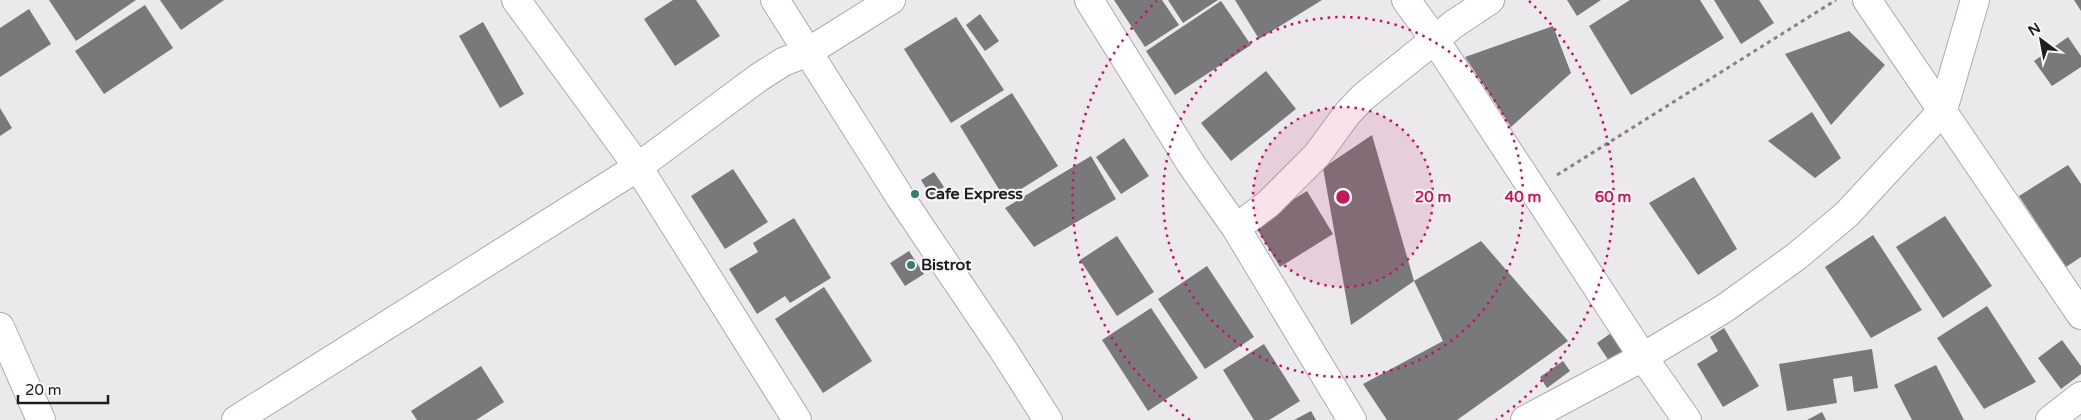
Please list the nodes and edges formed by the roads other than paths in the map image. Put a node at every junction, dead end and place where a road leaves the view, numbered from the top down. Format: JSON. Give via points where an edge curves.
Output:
{"nodes":[{"id":1,"x":516,"y":0,"type":"edge"},
{"id":2,"x":775,"y":0,"type":"edge"},
{"id":3,"x":891,"y":0,"type":"edge"},
{"id":4,"x":1089,"y":0,"type":"edge"},
{"id":5,"x":1406,"y":0,"type":"edge"},
{"id":6,"x":1490,"y":0,"type":"edge"},
{"id":7,"x":1867,"y":0,"type":"edge"},
{"id":8,"x":1975,"y":0,"type":"edge"},
{"id":9,"x":1435,"y":40,"type":"junction"},
{"id":10,"x":808,"y":52,"type":"junction"},
{"id":11,"x":1943,"y":110,"type":"junction"},
{"id":12,"x":638,"y":166,"type":"junction"},
{"id":13,"x":1236,"y":228,"type":"junction"},
{"id":14,"x":2081,"y":315,"type":"edge"},
{"id":15,"x":0,"y":327,"type":"edge"},
{"id":16,"x":1643,"y":357,"type":"junction"},
{"id":17,"x":2081,"y":396,"type":"edge"},
{"id":18,"x":41,"y":420,"type":"edge"},
{"id":19,"x":236,"y":420,"type":"edge"},
{"id":20,"x":797,"y":420,"type":"edge"},
{"id":21,"x":1048,"y":420,"type":"edge"},
{"id":22,"x":1352,"y":420,"type":"edge"},
{"id":23,"x":1525,"y":420,"type":"edge"},
{"id":24,"x":1687,"y":420,"type":"edge"},
{"id":25,"x":2050,"y":420,"type":"edge"}],
"edges":[{"from":1,"to":12,"type":"street"},
{"from":2,"to":10,"type":"street"},
{"from":3,"to":10,"type":"street"},
{"from":4,"to":13,"type":"street","via":[[1191,164]]},
{"from":5,"to":9,"type":"street"},
{"from":6,"to":9,"type":"street"},
{"from":7,"to":11,"type":"street"},
{"from":8,"to":11,"type":"street"},
{"from":9,"to":13,"type":"street","via":[[1363,96],[1317,155],[1268,204]]},
{"from":9,"to":16,"type":"street"},
{"from":10,"to":12,"type":"street","via":[[783,62],[758,78]]},
{"from":10,"to":21,"type":"street"},
{"from":11,"to":14,"type":"street"},
{"from":11,"to":16,"type":"street","via":[[1847,214],[1797,256],[1725,308]]},
{"from":12,"to":19,"type":"street"},
{"from":12,"to":20,"type":"street"},
{"from":13,"to":22,"type":"street"},
{"from":15,"to":18,"type":"street"},
{"from":16,"to":23,"type":"street"},
{"from":16,"to":24,"type":"street"},
{"from":17,"to":25,"type":"street"}]}
